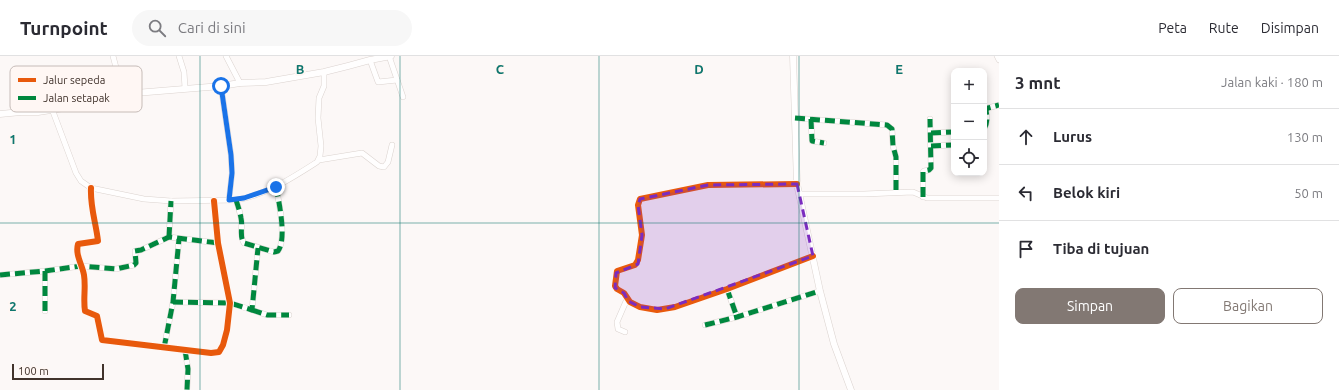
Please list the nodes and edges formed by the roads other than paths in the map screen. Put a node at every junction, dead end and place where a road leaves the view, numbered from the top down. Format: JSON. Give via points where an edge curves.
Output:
{"nodes":[{"id":1,"x":113,"y":56,"type":"edge"},
{"id":2,"x":179,"y":56,"type":"edge"},
{"id":3,"x":226,"y":56,"type":"edge"},
{"id":4,"x":390,"y":56,"type":"edge"},
{"id":5,"x":793,"y":56,"type":"edge"},
{"id":6,"x":997,"y":56,"type":"edge"},
{"id":7,"x":370,"y":60,"type":"junction"},
{"id":8,"x":999,"y":60,"type":"edge"},
{"id":9,"x":116,"y":66,"type":"edge"},
{"id":10,"x":324,"y":72,"type":"junction"},
{"id":11,"x":397,"y":80,"type":"junction"},
{"id":12,"x":240,"y":83,"type":"junction"},
{"id":13,"x":221,"y":86,"type":"junction"},
{"id":14,"x":185,"y":88,"type":"junction"},
{"id":15,"x":142,"y":92,"type":"edge"},
{"id":16,"x":403,"y":97,"type":"dead end"},
{"id":17,"x":999,"y":105,"type":"edge"},
{"id":18,"x":987,"y":109,"type":"edge"},
{"id":19,"x":22,"y":112,"type":"edge"},
{"id":20,"x":22,"y":112,"type":"edge"},
{"id":21,"x":38,"y":112,"type":"edge"},
{"id":22,"x":53,"y":112,"type":"edge"},
{"id":23,"x":0,"y":114,"type":"edge"},
{"id":24,"x":795,"y":118,"type":"junction"},
{"id":25,"x":811,"y":119,"type":"junction"},
{"id":26,"x":930,"y":119,"type":"dead end"},
{"id":27,"x":951,"y":132,"type":"edge"},
{"id":28,"x":931,"y":133,"type":"junction"},
{"id":29,"x":824,"y":143,"type":"dead end"},
{"id":30,"x":392,"y":145,"type":"dead end"},
{"id":31,"x":951,"y":145,"type":"edge"},
{"id":32,"x":931,"y":146,"type":"junction"},
{"id":33,"x":319,"y":160,"type":"junction"},
{"id":34,"x":797,"y":184,"type":"junction"},
{"id":35,"x":276,"y":187,"type":"junction"},
{"id":36,"x":91,"y":188,"type":"junction"},
{"id":37,"x":896,"y":192,"type":"junction"},
{"id":38,"x":800,"y":194,"type":"junction"},
{"id":39,"x":923,"y":197,"type":"junction"},
{"id":40,"x":999,"y":198,"type":"edge"},
{"id":41,"x":214,"y":200,"type":"junction"},
{"id":42,"x":229,"y":200,"type":"junction"},
{"id":43,"x":236,"y":200,"type":"junction"},
{"id":44,"x":171,"y":201,"type":"junction"},
{"id":45,"x":169,"y":237,"type":"junction"},
{"id":46,"x":179,"y":239,"type":"junction"},
{"id":47,"x":218,"y":243,"type":"junction"},
{"id":48,"x":258,"y":248,"type":"junction"},
{"id":49,"x":813,"y":256,"type":"junction"},
{"id":50,"x":81,"y":266,"type":"junction"},
{"id":51,"x":45,"y":271,"type":"junction"},
{"id":52,"x":0,"y":275,"type":"edge"},
{"id":53,"x":727,"y":289,"type":"junction"},
{"id":54,"x":820,"y":291,"type":"junction"},
{"id":55,"x":627,"y":299,"type":"junction"},
{"id":56,"x":173,"y":302,"type":"junction"},
{"id":57,"x":230,"y":303,"type":"junction"},
{"id":58,"x":252,"y":310,"type":"junction"},
{"id":59,"x":45,"y":311,"type":"dead end"},
{"id":60,"x":289,"y":315,"type":"dead end"},
{"id":61,"x":737,"y":317,"type":"junction"},
{"id":62,"x":705,"y":325,"type":"dead end"},
{"id":63,"x":625,"y":332,"type":"dead end"},
{"id":64,"x":164,"y":348,"type":"junction"},
{"id":65,"x":185,"y":350,"type":"junction"},
{"id":66,"x":187,"y":390,"type":"edge"},
{"id":67,"x":851,"y":390,"type":"edge"}],
"edges":[{"from":1,"to":9,"type":"street"},
{"from":2,"to":14,"type":"street"},
{"from":3,"to":12,"type":"street"},
{"from":4,"to":7,"type":"street"},
{"from":4,"to":11,"type":"street"},
{"from":5,"to":24,"type":"street"},
{"from":6,"to":8,"type":"street"},
{"from":7,"to":10,"type":"street"},
{"from":7,"to":11,"type":"street","via":[[378,82]]},
{"from":10,"to":12,"type":"street","via":[[266,82]]},
{"from":10,"to":33,"type":"street","via":[[324,86],[319,96]]},
{"from":11,"to":16,"type":"street"},
{"from":12,"to":13,"type":"street"},
{"from":13,"to":14,"type":"street"},
{"from":13,"to":42,"type":"street","via":[[231,155]]},
{"from":14,"to":15,"type":"street"},
{"from":17,"to":18,"type":"street"},
{"from":19,"to":23,"type":"street"},
{"from":20,"to":21,"type":"street"},
{"from":22,"to":36,"type":"street","via":[[76,173],[81,181]]},
{"from":24,"to":25,"type":"street"},
{"from":24,"to":34,"type":"street"},
{"from":25,"to":29,"type":"street","via":[[812,141]]},
{"from":25,"to":37,"type":"street","via":[[890,126],[896,157]]},
{"from":26,"to":28,"type":"street"},
{"from":27,"to":28,"type":"street"},
{"from":28,"to":32,"type":"street"},
{"from":30,"to":33,"type":"street","via":[[388,162],[384,167],[362,153]]},
{"from":31,"to":32,"type":"street"},
{"from":32,"to":39,"type":"street","via":[[931,168],[923,172]]},
{"from":33,"to":35,"type":"street"},
{"from":34,"to":38,"type":"street"},
{"from":34,"to":55,"type":"street","via":[[708,185],[640,200],[638,205],[642,235],[638,260],[635,265],[617,271],[615,284],[615,288],[624,293]]},
{"from":35,"to":43,"type":"street"},
{"from":35,"to":48,"type":"street","via":[[282,227],[280,246],[278,251],[274,252]]},
{"from":36,"to":44,"type":"street","via":[[144,199]]},
{"from":36,"to":50,"type":"street","via":[[91,206],[98,241],[78,244],[78,259]]},
{"from":37,"to":38,"type":"street"},
{"from":37,"to":39,"type":"street","via":[[913,192]]},
{"from":38,"to":49,"type":"street"},
{"from":39,"to":40,"type":"street"},
{"from":41,"to":42,"type":"street"},
{"from":41,"to":44,"type":"street"},
{"from":41,"to":47,"type":"street"},
{"from":42,"to":43,"type":"street"},
{"from":43,"to":48,"type":"street","via":[[242,221],[242,240]]},
{"from":44,"to":45,"type":"street"},
{"from":45,"to":46,"type":"street"},
{"from":45,"to":50,"type":"street","via":[[135,251],[134,265],[116,269]]},
{"from":46,"to":47,"type":"street"},
{"from":46,"to":56,"type":"street"},
{"from":47,"to":57,"type":"street"},
{"from":48,"to":58,"type":"street"},
{"from":49,"to":53,"type":"street"},
{"from":49,"to":54,"type":"street"},
{"from":50,"to":51,"type":"street"},
{"from":50,"to":64,"type":"street","via":[[84,275],[85,311],[97,316],[102,340]]},
{"from":51,"to":52,"type":"street"},
{"from":51,"to":59,"type":"street"},
{"from":53,"to":55,"type":"street","via":[[657,310],[640,307]]},
{"from":53,"to":61,"type":"street"},
{"from":54,"to":61,"type":"street"},
{"from":54,"to":67,"type":"street","via":[[834,344]]},
{"from":55,"to":63,"type":"street","via":[[617,322],[618,328]]},
{"from":56,"to":57,"type":"street"},
{"from":56,"to":64,"type":"street"},
{"from":57,"to":58,"type":"street"},
{"from":57,"to":65,"type":"street","via":[[222,349],[211,353]]},
{"from":58,"to":60,"type":"street","via":[[267,315]]},
{"from":61,"to":62,"type":"street"},
{"from":64,"to":65,"type":"street"},
{"from":65,"to":66,"type":"street","via":[[188,365]]}]}
